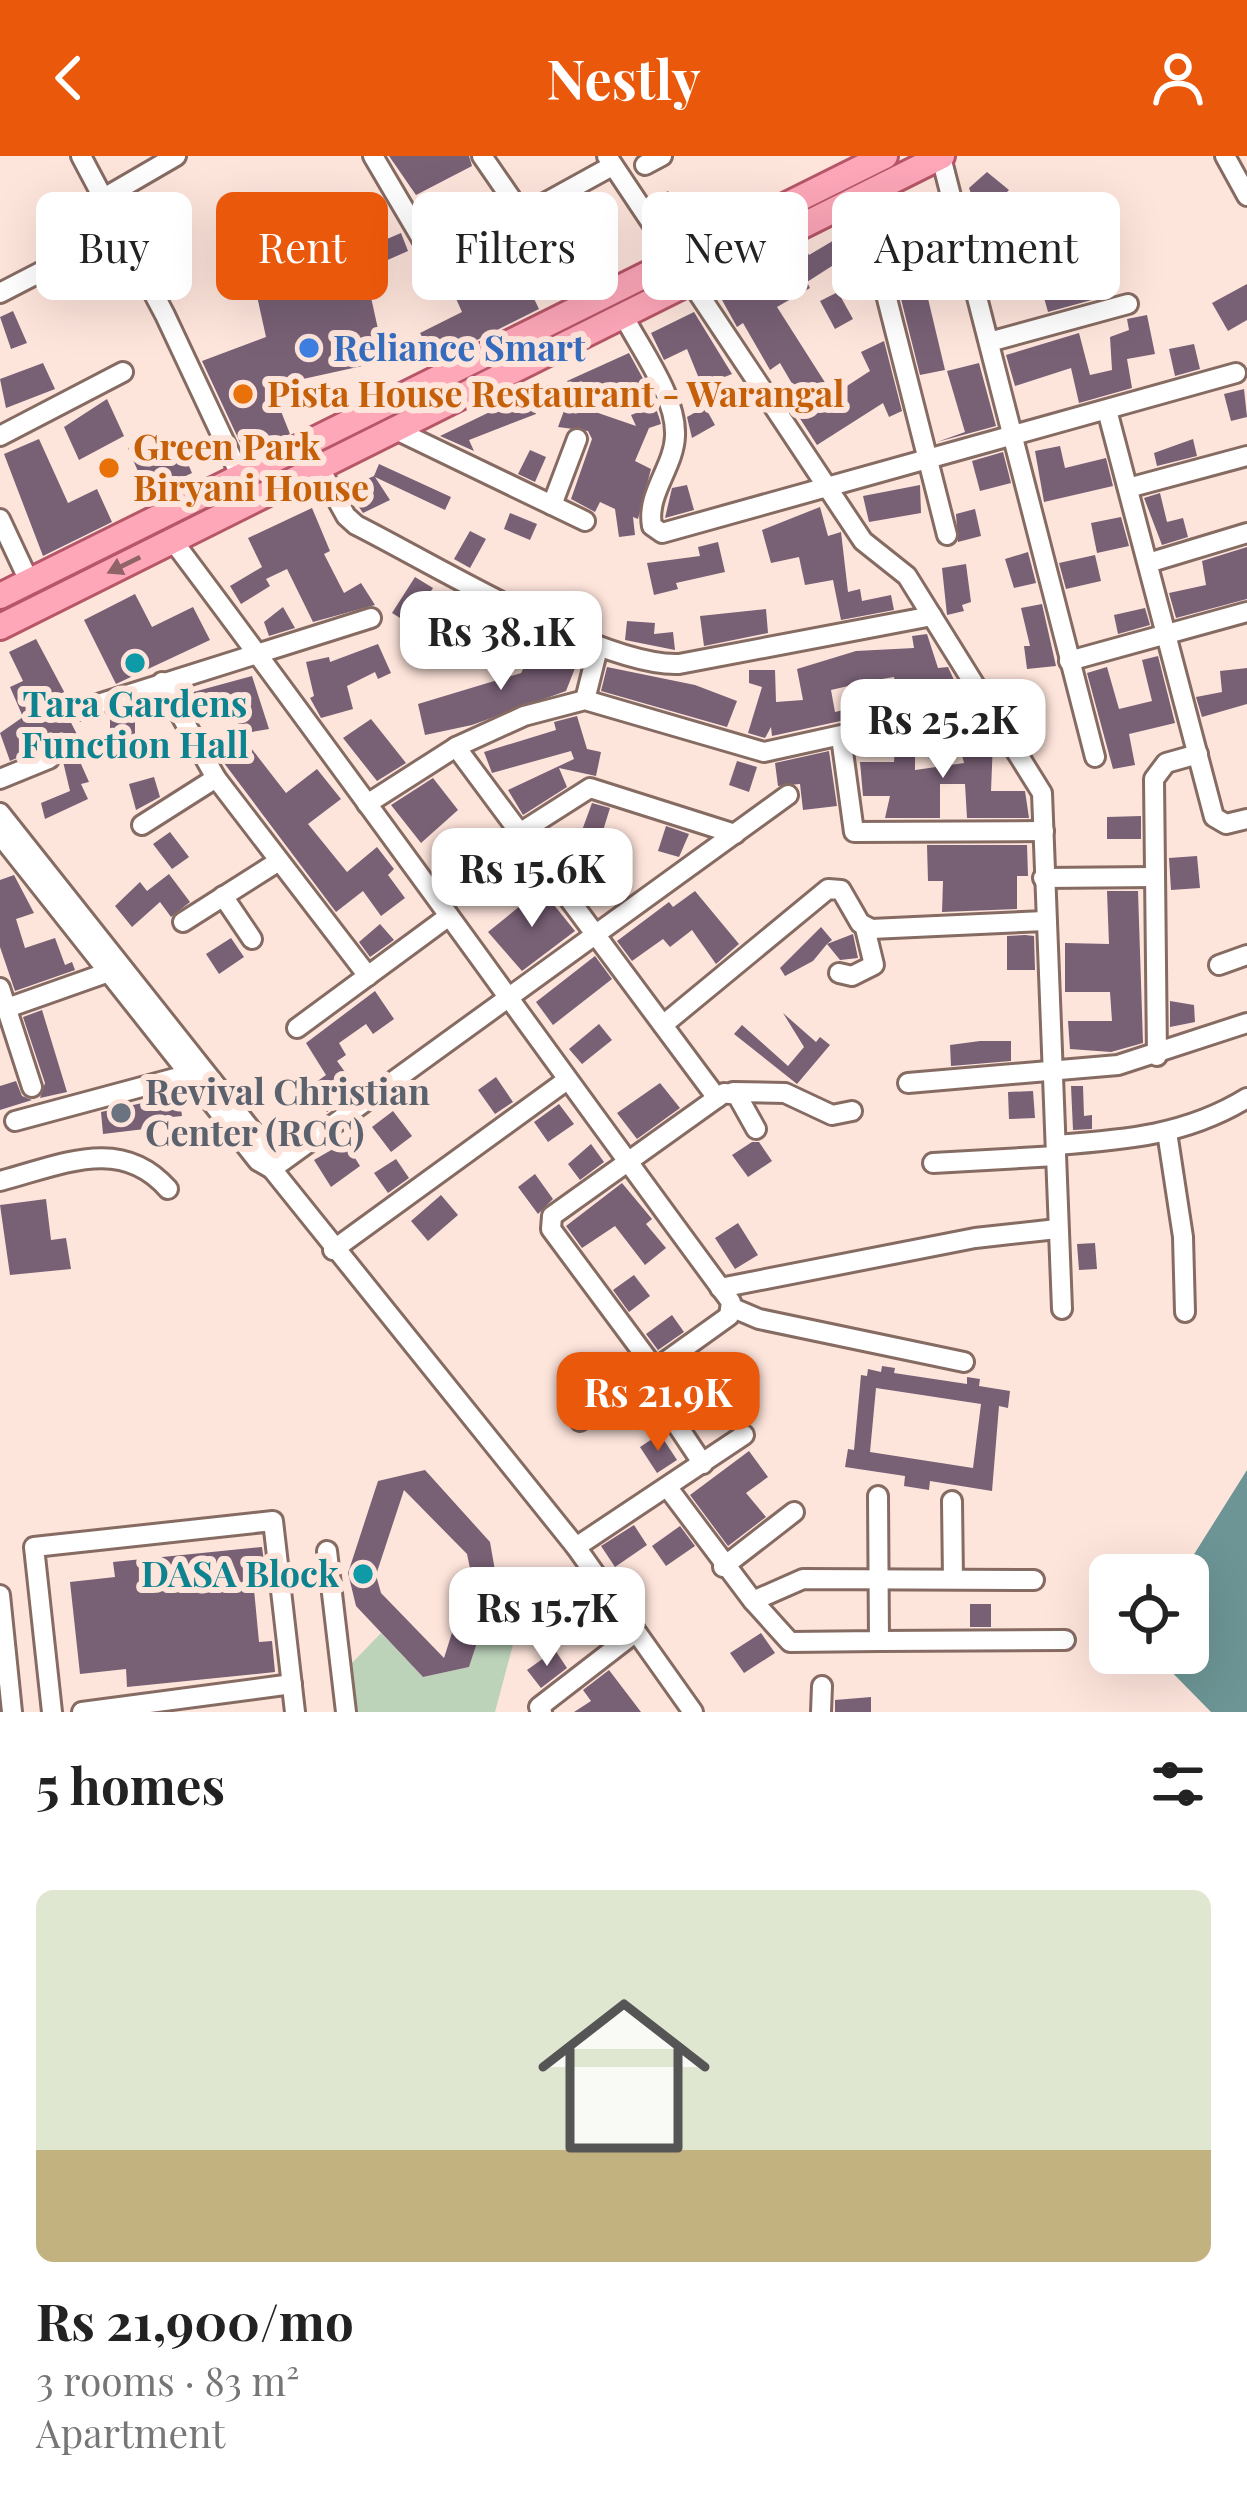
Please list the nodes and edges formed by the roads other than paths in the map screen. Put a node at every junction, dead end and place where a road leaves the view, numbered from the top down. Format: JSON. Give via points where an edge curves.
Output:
{"nodes":[{"id":1,"x":81,"y":156,"type":"edge"},
{"id":2,"x":176,"y":156,"type":"edge"},
{"id":3,"x":373,"y":156,"type":"edge"},
{"id":4,"x":482,"y":156,"type":"edge"},
{"id":5,"x":885,"y":156,"type":"edge"},
{"id":6,"x":941,"y":156,"type":"edge"},
{"id":7,"x":1226,"y":156,"type":"edge"},
{"id":8,"x":610,"y":161,"type":"edge"},
{"id":9,"x":99,"y":192,"type":"edge"},
{"id":10,"x":114,"y":192,"type":"edge"},
{"id":11,"x":507,"y":192,"type":"edge"},
{"id":12,"x":559,"y":192,"type":"edge"},
{"id":13,"x":866,"y":192,"type":"edge"},
{"id":14,"x":1247,"y":196,"type":"edge"},
{"id":15,"x":808,"y":201,"type":"edge"},
{"id":16,"x":642,"y":208,"type":"edge"},
{"id":17,"x":412,"y":222,"type":"edge"},
{"id":18,"x":36,"y":274,"type":"edge"},
{"id":19,"x":0,"y":292,"type":"edge"},
{"id":20,"x":642,"y":292,"type":"edge"},
{"id":21,"x":156,"y":300,"type":"edge"},
{"id":22,"x":645,"y":300,"type":"edge"},
{"id":23,"x":703,"y":300,"type":"edge"},
{"id":24,"x":888,"y":300,"type":"edge"},
{"id":25,"x":1128,"y":304,"type":"dead end"},
{"id":26,"x":623,"y":315,"type":"junction"},
{"id":27,"x":989,"y":342,"type":"junction"},
{"id":28,"x":123,"y":372,"type":"dead end"},
{"id":29,"x":1236,"y":373,"type":"dead end"},
{"id":30,"x":1107,"y":410,"type":"junction"},
{"id":31,"x":394,"y":429,"type":"junction"},
{"id":32,"x":0,"y":436,"type":"edge"},
{"id":33,"x":1013,"y":437,"type":"junction"},
{"id":34,"x":577,"y":439,"type":"dead end"},
{"id":35,"x":1247,"y":456,"type":"edge"},
{"id":36,"x":930,"y":460,"type":"junction"},
{"id":37,"x":319,"y":467,"type":"junction"},
{"id":38,"x":242,"y":479,"type":"junction"},
{"id":39,"x":1128,"y":488,"type":"junction"},
{"id":40,"x":827,"y":490,"type":"junction"},
{"id":41,"x":552,"y":505,"type":"junction"},
{"id":42,"x":0,"y":519,"type":"edge"},
{"id":43,"x":585,"y":521,"type":"dead end"},
{"id":44,"x":1247,"y":533,"type":"edge"},
{"id":45,"x":947,"y":535,"type":"dead end"},
{"id":46,"x":173,"y":541,"type":"junction"},
{"id":47,"x":1148,"y":563,"type":"junction"},
{"id":48,"x":29,"y":581,"type":"junction"},
{"id":49,"x":0,"y":596,"type":"edge"},
{"id":50,"x":932,"y":616,"type":"junction"},
{"id":51,"x":1246,"y":617,"type":"edge"},
{"id":52,"x":371,"y":618,"type":"dead end"},
{"id":53,"x":0,"y":627,"type":"edge"},
{"id":54,"x":1167,"y":634,"type":"junction"},
{"id":55,"x":598,"y":647,"type":"junction"},
{"id":56,"x":258,"y":655,"type":"junction"},
{"id":57,"x":1069,"y":662,"type":"junction"},
{"id":58,"x":162,"y":682,"type":"junction"},
{"id":59,"x":585,"y":700,"type":"junction"},
{"id":60,"x":986,"y":704,"type":"junction"},
{"id":61,"x":79,"y":710,"type":"dead end"},
{"id":62,"x":841,"y":737,"type":"junction"},
{"id":63,"x":456,"y":747,"type":"junction"},
{"id":64,"x":1198,"y":754,"type":"junction"},
{"id":65,"x":1095,"y":757,"type":"dead end"},
{"id":66,"x":49,"y":759,"type":"dead end"},
{"id":67,"x":216,"y":778,"type":"junction"},
{"id":68,"x":0,"y":779,"type":"edge"},
{"id":69,"x":788,"y":795,"type":"dead end"},
{"id":70,"x":367,"y":804,"type":"junction"},
{"id":71,"x":0,"y":813,"type":"edge"},
{"id":72,"x":1247,"y":819,"type":"edge"},
{"id":73,"x":142,"y":824,"type":"dead end"},
{"id":74,"x":521,"y":832,"type":"junction"},
{"id":75,"x":1043,"y":832,"type":"junction"},
{"id":76,"x":735,"y":834,"type":"junction"},
{"id":77,"x":0,"y":836,"type":"edge"},
{"id":78,"x":7,"y":854,"type":"edge"},
{"id":79,"x":278,"y":861,"type":"junction"},
{"id":80,"x":1155,"y":877,"type":"junction"},
{"id":81,"x":1043,"y":878,"type":"junction"},
{"id":82,"x":223,"y":896,"type":"junction"},
{"id":83,"x":448,"y":916,"type":"junction"},
{"id":84,"x":1045,"y":921,"type":"junction"},
{"id":85,"x":183,"y":922,"type":"dead end"},
{"id":86,"x":865,"y":928,"type":"junction"},
{"id":87,"x":595,"y":934,"type":"junction"},
{"id":88,"x":253,"y":939,"type":"dead end"},
{"id":89,"x":1247,"y":955,"type":"edge"},
{"id":90,"x":1219,"y":964,"type":"dead end"},
{"id":91,"x":109,"y":972,"type":"junction"},
{"id":92,"x":839,"y":973,"type":"dead end"},
{"id":93,"x":368,"y":976,"type":"junction"},
{"id":94,"x":0,"y":988,"type":"edge"},
{"id":95,"x":137,"y":995,"type":"junction"},
{"id":96,"x":508,"y":999,"type":"junction"},
{"id":97,"x":7,"y":1009,"type":"junction"},
{"id":98,"x":1247,"y":1024,"type":"edge"},
{"id":99,"x":663,"y":1025,"type":"junction"},
{"id":100,"x":297,"y":1028,"type":"dead end"},
{"id":101,"x":1157,"y":1056,"type":"junction"},
{"id":102,"x":1051,"y":1073,"type":"junction"},
{"id":103,"x":190,"y":1074,"type":"junction"},
{"id":104,"x":567,"y":1080,"type":"junction"},
{"id":105,"x":908,"y":1084,"type":"dead end"},
{"id":106,"x":32,"y":1087,"type":"dead end"},
{"id":107,"x":725,"y":1095,"type":"junction"},
{"id":108,"x":1247,"y":1098,"type":"edge"},
{"id":109,"x":851,"y":1111,"type":"dead end"},
{"id":110,"x":15,"y":1121,"type":"dead end"},
{"id":111,"x":756,"y":1129,"type":"dead end"},
{"id":112,"x":1167,"y":1132,"type":"junction"},
{"id":113,"x":1056,"y":1150,"type":"junction"},
{"id":114,"x":627,"y":1162,"type":"junction"},
{"id":115,"x":933,"y":1163,"type":"dead end"},
{"id":116,"x":272,"y":1169,"type":"junction"},
{"id":117,"x":0,"y":1181,"type":"edge"},
{"id":118,"x":168,"y":1189,"type":"dead end"},
{"id":119,"x":1057,"y":1229,"type":"junction"},
{"id":120,"x":333,"y":1250,"type":"junction"},
{"id":121,"x":720,"y":1288,"type":"junction"},
{"id":122,"x":734,"y":1308,"type":"junction"},
{"id":123,"x":1062,"y":1309,"type":"dead end"},
{"id":124,"x":1185,"y":1312,"type":"dead end"},
{"id":125,"x":964,"y":1362,"type":"dead end"},
{"id":126,"x":655,"y":1369,"type":"junction"},
{"id":127,"x":580,"y":1421,"type":"dead end"},
{"id":128,"x":675,"y":1422,"type":"dead end"},
{"id":129,"x":744,"y":1435,"type":"dead end"},
{"id":130,"x":703,"y":1464,"type":"junction"},
{"id":131,"x":668,"y":1488,"type":"junction"},
{"id":132,"x":878,"y":1496,"type":"dead end"},
{"id":133,"x":952,"y":1502,"type":"dead end"},
{"id":134,"x":794,"y":1512,"type":"dead end"},
{"id":135,"x":576,"y":1547,"type":"junction"},
{"id":136,"x":328,"y":1551,"type":"dead end"},
{"id":137,"x":723,"y":1567,"type":"junction"},
{"id":138,"x":878,"y":1578,"type":"junction"},
{"id":139,"x":952,"y":1579,"type":"junction"},
{"id":140,"x":1034,"y":1580,"type":"dead end"},
{"id":141,"x":0,"y":1595,"type":"edge"},
{"id":142,"x":753,"y":1601,"type":"junction"},
{"id":143,"x":43,"y":1626,"type":"junction"},
{"id":144,"x":4,"y":1631,"type":"junction"},
{"id":145,"x":636,"y":1632,"type":"junction"},
{"id":146,"x":1066,"y":1640,"type":"dead end"},
{"id":147,"x":878,"y":1641,"type":"junction"},
{"id":148,"x":292,"y":1684,"type":"junction"},
{"id":149,"x":822,"y":1686,"type":"dead end"},
{"id":150,"x":12,"y":1712,"type":"edge"},
{"id":151,"x":52,"y":1712,"type":"edge"},
{"id":152,"x":82,"y":1712,"type":"edge"},
{"id":153,"x":295,"y":1712,"type":"edge"},
{"id":154,"x":346,"y":1712,"type":"edge"},
{"id":155,"x":542,"y":1712,"type":"edge"},
{"id":156,"x":693,"y":1712,"type":"edge"},
{"id":157,"x":821,"y":1712,"type":"edge"}],
"edges":[{"from":1,"to":9,"type":"street"},
{"from":2,"to":10,"type":"street"},
{"from":3,"to":17,"type":"street"},
{"from":4,"to":11,"type":"street"},
{"from":5,"to":15,"type":"main road"},
{"from":6,"to":13,"type":"main road"},
{"from":6,"to":27,"type":"street"},
{"from":7,"to":14,"type":"street"},
{"from":8,"to":12,"type":"street"},
{"from":8,"to":16,"type":"street"},
{"from":18,"to":19,"type":"street"},
{"from":20,"to":38,"type":"main road"},
{"from":21,"to":38,"type":"street"},
{"from":22,"to":26,"type":"main road"},
{"from":23,"to":40,"type":"street"},
{"from":24,"to":36,"type":"street"},
{"from":25,"to":27,"type":"street"},
{"from":26,"to":31,"type":"main road"},
{"from":26,"to":40,"type":"street","via":[[674,424],[650,513],[656,532]]},
{"from":27,"to":33,"type":"street"},
{"from":28,"to":32,"type":"street"},
{"from":29,"to":30,"type":"street"},
{"from":30,"to":33,"type":"street"},
{"from":30,"to":39,"type":"street"},
{"from":31,"to":37,"type":"main road"},
{"from":31,"to":41,"type":"street"},
{"from":33,"to":36,"type":"street"},
{"from":33,"to":57,"type":"street"},
{"from":34,"to":41,"type":"street"},
{"from":35,"to":39,"type":"street"},
{"from":36,"to":40,"type":"street"},
{"from":36,"to":45,"type":"street"},
{"from":37,"to":46,"type":"main road"},
{"from":37,"to":55,"type":"street","via":[[356,525]]},
{"from":38,"to":48,"type":"main road"},
{"from":39,"to":47,"type":"street"},
{"from":40,"to":50,"type":"street","via":[[863,541],[907,576]]},
{"from":41,"to":43,"type":"street"},
{"from":42,"to":48,"type":"street"},
{"from":44,"to":47,"type":"street"},
{"from":46,"to":53,"type":"main road","one_way":true},
{"from":46,"to":56,"type":"street"},
{"from":47,"to":54,"type":"street"},
{"from":48,"to":49,"type":"main road"},
{"from":50,"to":55,"type":"street","via":[[679,664]]},
{"from":50,"to":60,"type":"street"},
{"from":51,"to":54,"type":"street"},
{"from":52,"to":56,"type":"street"},
{"from":54,"to":57,"type":"street"},
{"from":54,"to":64,"type":"street"},
{"from":55,"to":59,"type":"street"},
{"from":56,"to":58,"type":"street"},
{"from":56,"to":70,"type":"street"},
{"from":57,"to":65,"type":"street"},
{"from":58,"to":61,"type":"street"},
{"from":58,"to":67,"type":"street"},
{"from":59,"to":62,"type":"street","via":[[764,752]]},
{"from":59,"to":63,"type":"street"},
{"from":60,"to":62,"type":"street"},
{"from":60,"to":75,"type":"street","via":[[1040,787]]},
{"from":62,"to":75,"type":"street","via":[[854,832]]},
{"from":63,"to":70,"type":"street"},
{"from":63,"to":74,"type":"street"},
{"from":64,"to":72,"type":"street","via":[[1217,821]]},
{"from":64,"to":80,"type":"street","via":[[1166,763],[1154,779]]},
{"from":66,"to":68,"type":"street"},
{"from":67,"to":73,"type":"street"},
{"from":67,"to":79,"type":"street"},
{"from":69,"to":76,"type":"street"},
{"from":70,"to":83,"type":"street"},
{"from":71,"to":95,"type":"street"},
{"from":74,"to":76,"type":"street","via":[[590,788]]},
{"from":74,"to":87,"type":"street"},
{"from":75,"to":81,"type":"street"},
{"from":76,"to":87,"type":"street"},
{"from":77,"to":78,"type":"street"},
{"from":78,"to":91,"type":"street"},
{"from":79,"to":82,"type":"street"},
{"from":79,"to":93,"type":"street"},
{"from":80,"to":81,"type":"street"},
{"from":80,"to":101,"type":"street"},
{"from":81,"to":84,"type":"street"},
{"from":82,"to":85,"type":"street"},
{"from":82,"to":88,"type":"street"},
{"from":83,"to":93,"type":"street"},
{"from":83,"to":96,"type":"street"},
{"from":84,"to":86,"type":"street"},
{"from":84,"to":102,"type":"street"},
{"from":86,"to":92,"type":"street","via":[[874,964],[852,976]]},
{"from":86,"to":99,"type":"street","via":[[842,890],[827,889]]},
{"from":87,"to":96,"type":"street"},
{"from":87,"to":99,"type":"street"},
{"from":89,"to":90,"type":"street"},
{"from":91,"to":95,"type":"street"},
{"from":91,"to":97,"type":"street"},
{"from":93,"to":100,"type":"street"},
{"from":94,"to":97,"type":"street"},
{"from":95,"to":103,"type":"street"},
{"from":95,"to":116,"type":"street","via":[[268,1151]]},
{"from":96,"to":104,"type":"street"},
{"from":96,"to":116,"type":"street"},
{"from":97,"to":106,"type":"street"},
{"from":98,"to":101,"type":"street"},
{"from":99,"to":107,"type":"street"},
{"from":101,"to":102,"type":"street"},
{"from":102,"to":105,"type":"street"},
{"from":102,"to":113,"type":"street"},
{"from":103,"to":110,"type":"street"},
{"from":103,"to":116,"type":"street"},
{"from":104,"to":114,"type":"street"},
{"from":104,"to":120,"type":"street"},
{"from":107,"to":109,"type":"street","via":[[784,1093],[832,1115]]},
{"from":107,"to":111,"type":"street"},
{"from":107,"to":114,"type":"street"},
{"from":108,"to":112,"type":"street"},
{"from":112,"to":113,"type":"street"},
{"from":112,"to":124,"type":"street"},
{"from":113,"to":115,"type":"street"},
{"from":113,"to":119,"type":"street"},
{"from":114,"to":121,"type":"street"},
{"from":114,"to":126,"type":"street","via":[[550,1223]]},
{"from":116,"to":120,"type":"street"},
{"from":117,"to":118,"type":"street","via":[[76,1161],[130,1159]]},
{"from":119,"to":121,"type":"street"},
{"from":119,"to":123,"type":"street"},
{"from":120,"to":135,"type":"street"},
{"from":121,"to":122,"type":"street"},
{"from":122,"to":125,"type":"street"},
{"from":122,"to":126,"type":"street"},
{"from":126,"to":127,"type":"street"},
{"from":128,"to":130,"type":"street"},
{"from":129,"to":130,"type":"street"},
{"from":130,"to":131,"type":"street"},
{"from":131,"to":135,"type":"street"},
{"from":131,"to":137,"type":"street"},
{"from":132,"to":138,"type":"street"},
{"from":133,"to":139,"type":"street"},
{"from":134,"to":137,"type":"street"},
{"from":135,"to":145,"type":"street"},
{"from":136,"to":154,"type":"street"},
{"from":137,"to":142,"type":"street"},
{"from":138,"to":139,"type":"street"},
{"from":138,"to":142,"type":"street","via":[[791,1580]]},
{"from":138,"to":147,"type":"street"},
{"from":139,"to":140,"type":"street"},
{"from":141,"to":144,"type":"street"},
{"from":142,"to":147,"type":"street","via":[[790,1642]]},
{"from":143,"to":144,"type":"street"},
{"from":143,"to":148,"type":"street","via":[[34,1546],[273,1520]]},
{"from":143,"to":151,"type":"street"},
{"from":144,"to":150,"type":"street"},
{"from":145,"to":155,"type":"street"},
{"from":145,"to":156,"type":"street"},
{"from":146,"to":147,"type":"street"},
{"from":148,"to":152,"type":"street"},
{"from":148,"to":153,"type":"street"},
{"from":149,"to":157,"type":"street"}]}
